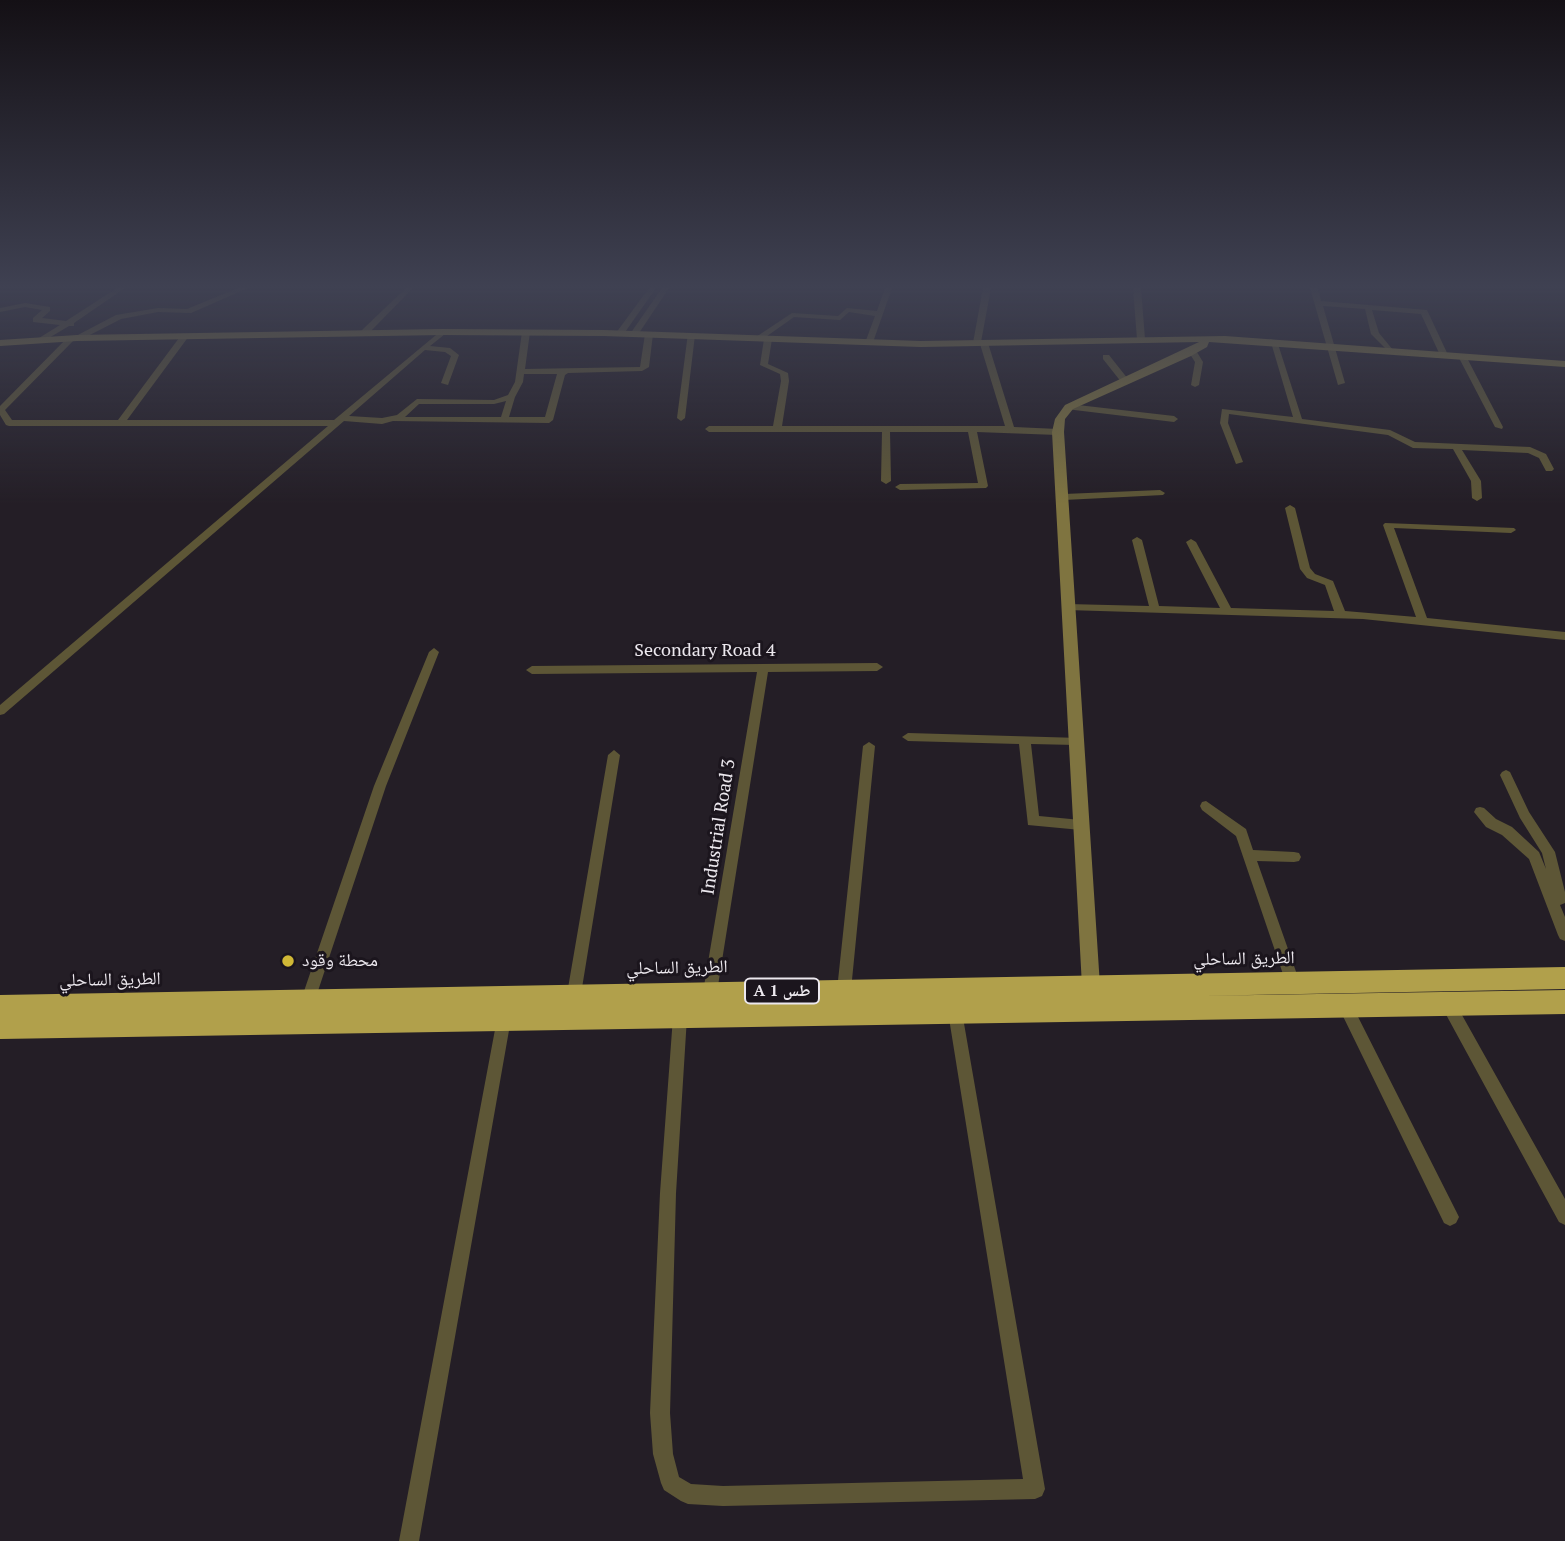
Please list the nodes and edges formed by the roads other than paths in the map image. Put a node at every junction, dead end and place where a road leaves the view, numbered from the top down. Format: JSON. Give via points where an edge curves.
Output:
{"nodes":[{"id":1,"x":52,"y":360,"type":"edge"},
{"id":2,"x":168,"y":360,"type":"edge"},
{"id":3,"x":409,"y":360,"type":"edge"},
{"id":4,"x":453,"y":360,"type":"edge"},
{"id":5,"x":522,"y":360,"type":"edge"},
{"id":6,"x":646,"y":360,"type":"edge"},
{"id":7,"x":688,"y":360,"type":"edge"},
{"id":8,"x":764,"y":360,"type":"edge"},
{"id":9,"x":987,"y":360,"type":"edge"},
{"id":10,"x":1108,"y":360,"type":"edge"},
{"id":11,"x":1172,"y":360,"type":"edge"},
{"id":12,"x":1198,"y":360,"type":"edge"},
{"id":13,"x":1279,"y":360,"type":"edge"},
{"id":14,"x":1334,"y":360,"type":"edge"},
{"id":15,"x":1464,"y":360,"type":"edge"},
{"id":16,"x":1512,"y":360,"type":"edge"},
{"id":17,"x":1565,"y":364,"type":"edge"},
{"id":18,"x":566,"y":370,"type":"junction"},
{"id":19,"x":520,"y":372,"type":"junction"},
{"id":20,"x":1125,"y":381,"type":"junction"},
{"id":21,"x":445,"y":383,"type":"dead end"},
{"id":22,"x":1341,"y":383,"type":"dead end"},
{"id":23,"x":1195,"y":384,"type":"dead end"},
{"id":24,"x":511,"y":397,"type":"junction"},
{"id":25,"x":1069,"y":407,"type":"junction"},
{"id":26,"x":681,"y":418,"type":"dead end"},
{"id":27,"x":394,"y":419,"type":"junction"},
{"id":28,"x":1174,"y":419,"type":"dead end"},
{"id":29,"x":337,"y":420,"type":"junction"},
{"id":30,"x":504,"y":420,"type":"junction"},
{"id":31,"x":1298,"y":421,"type":"junction"},
{"id":32,"x":120,"y":424,"type":"junction"},
{"id":33,"x":1499,"y":427,"type":"dead end"},
{"id":34,"x":777,"y":428,"type":"junction"},
{"id":35,"x":709,"y":429,"type":"dead end"},
{"id":36,"x":886,"y":429,"type":"junction"},
{"id":37,"x":972,"y":429,"type":"junction"},
{"id":38,"x":1010,"y":429,"type":"junction"},
{"id":39,"x":1058,"y":432,"type":"junction"},
{"id":40,"x":1455,"y":447,"type":"junction"},
{"id":41,"x":1239,"y":462,"type":"dead end"},
{"id":42,"x":1549,"y":469,"type":"dead end"},
{"id":43,"x":887,"y":481,"type":"dead end"},
{"id":44,"x":900,"y":487,"type":"dead end"},
{"id":45,"x":1160,"y":493,"type":"dead end"},
{"id":46,"x":1064,"y":497,"type":"junction"},
{"id":47,"x":1477,"y":498,"type":"dead end"},
{"id":48,"x":1290,"y":509,"type":"dead end"},
{"id":49,"x":1511,"y":530,"type":"dead end"},
{"id":50,"x":1136,"y":540,"type":"dead end"},
{"id":51,"x":1191,"y":541,"type":"dead end"},
{"id":52,"x":1067,"y":607,"type":"junction"},
{"id":53,"x":1155,"y":609,"type":"junction"},
{"id":54,"x":1227,"y":611,"type":"junction"},
{"id":55,"x":1341,"y":614,"type":"junction"},
{"id":56,"x":1422,"y":619,"type":"junction"},
{"id":57,"x":1565,"y":636,"type":"edge"},
{"id":58,"x":434,"y":652,"type":"dead end"},
{"id":59,"x":877,"y":667,"type":"dead end"},
{"id":60,"x":763,"y":668,"type":"junction"},
{"id":61,"x":532,"y":670,"type":"dead end"},
{"id":62,"x":0,"y":711,"type":"edge"},
{"id":63,"x":908,"y":737,"type":"dead end"},
{"id":64,"x":1025,"y":740,"type":"junction"},
{"id":65,"x":1076,"y":741,"type":"junction"},
{"id":66,"x":869,"y":746,"type":"dead end"},
{"id":67,"x":614,"y":755,"type":"dead end"},
{"id":68,"x":1506,"y":775,"type":"dead end"},
{"id":69,"x":1206,"y":806,"type":"dead end"},
{"id":70,"x":1480,"y":812,"type":"dead end"},
{"id":71,"x":1081,"y":825,"type":"junction"},
{"id":72,"x":1250,"y":855,"type":"junction"},
{"id":73,"x":1294,"y":857,"type":"dead end"},
{"id":74,"x":1565,"y":912,"type":"edge"},
{"id":75,"x":1565,"y":934,"type":"edge"},
{"id":76,"x":1565,"y":978,"type":"edge"},
{"id":77,"x":1293,"y":983,"type":"junction"},
{"id":78,"x":1091,"y":986,"type":"junction"},
{"id":79,"x":844,"y":990,"type":"junction"},
{"id":80,"x":710,"y":992,"type":"junction"},
{"id":81,"x":574,"y":994,"type":"junction"},
{"id":82,"x":308,"y":1000,"type":"junction"},
{"id":83,"x":1565,"y":1002,"type":"edge"},
{"id":84,"x":1448,"y":1004,"type":"junction"},
{"id":85,"x":1345,"y":1006,"type":"junction"},
{"id":86,"x":955,"y":1012,"type":"junction"},
{"id":87,"x":1,"y":1013,"type":"edge"},
{"id":88,"x":680,"y":1017,"type":"junction"},
{"id":89,"x":504,"y":1019,"type":"junction"},
{"id":90,"x":1565,"y":1216,"type":"edge"},
{"id":91,"x":1450,"y":1217,"type":"dead end"},
{"id":92,"x":409,"y":1541,"type":"edge"}],
"edges":[{"from":1,"to":32,"type":"street","via":[[1,411],[9,423]]},
{"from":2,"to":32,"type":"street"},
{"from":3,"to":29,"type":"street"},
{"from":4,"to":21,"type":"street"},
{"from":5,"to":19,"type":"street"},
{"from":6,"to":18,"type":"street","via":[[642,369]]},
{"from":7,"to":26,"type":"street"},
{"from":8,"to":34,"type":"street","via":[[764,365],[784,373]]},
{"from":9,"to":38,"type":"street"},
{"from":10,"to":20,"type":"street"},
{"from":11,"to":20,"type":"street"},
{"from":12,"to":23,"type":"street"},
{"from":13,"to":31,"type":"street"},
{"from":14,"to":22,"type":"street"},
{"from":15,"to":33,"type":"street"},
{"from":16,"to":17,"type":"street"},
{"from":18,"to":19,"type":"street"},
{"from":18,"to":30,"type":"street","via":[[548,420]]},
{"from":19,"to":24,"type":"street"},
{"from":20,"to":25,"type":"street"},
{"from":24,"to":27,"type":"street","via":[[494,402],[417,401]]},
{"from":24,"to":30,"type":"street"},
{"from":25,"to":28,"type":"street"},
{"from":25,"to":39,"type":"street"},
{"from":27,"to":29,"type":"street"},
{"from":27,"to":30,"type":"street"},
{"from":29,"to":32,"type":"street"},
{"from":29,"to":62,"type":"street"},
{"from":31,"to":40,"type":"street","via":[[1390,433],[1409,444]]},
{"from":31,"to":41,"type":"street","via":[[1223,413]]},
{"from":34,"to":35,"type":"street"},
{"from":34,"to":36,"type":"street"},
{"from":36,"to":37,"type":"street"},
{"from":36,"to":43,"type":"street"},
{"from":37,"to":38,"type":"street"},
{"from":37,"to":44,"type":"street","via":[[982,486]]},
{"from":38,"to":39,"type":"street"},
{"from":39,"to":46,"type":"street"},
{"from":40,"to":42,"type":"street","via":[[1536,451]]},
{"from":40,"to":47,"type":"street","via":[[1476,481]]},
{"from":45,"to":46,"type":"street"},
{"from":46,"to":52,"type":"street"},
{"from":48,"to":55,"type":"street","via":[[1305,569],[1329,583]]},
{"from":49,"to":56,"type":"street","via":[[1388,525]]},
{"from":50,"to":53,"type":"street"},
{"from":51,"to":54,"type":"street"},
{"from":52,"to":53,"type":"street"},
{"from":52,"to":65,"type":"street"},
{"from":53,"to":54,"type":"street"},
{"from":54,"to":55,"type":"street"},
{"from":55,"to":56,"type":"street"},
{"from":56,"to":57,"type":"street"},
{"from":58,"to":82,"type":"street","via":[[380,786]]},
{"from":59,"to":60,"type":"street","name":"Secondary Road 4"},
{"from":60,"to":61,"type":"street","name":"Secondary Road 4"},
{"from":60,"to":80,"type":"street","name":"Industrial Road 3"},
{"from":63,"to":64,"type":"street"},
{"from":64,"to":65,"type":"street"},
{"from":64,"to":71,"type":"street","via":[[1032,821]]},
{"from":65,"to":71,"type":"street"},
{"from":66,"to":79,"type":"street"},
{"from":67,"to":81,"type":"street"},
{"from":68,"to":74,"type":"street","via":[[1548,852]]},
{"from":69,"to":72,"type":"street","via":[[1241,834]]},
{"from":70,"to":75,"type":"street","via":[[1534,856]]},
{"from":71,"to":78,"type":"street"},
{"from":72,"to":73,"type":"street"},
{"from":72,"to":77,"type":"street"},
{"from":76,"to":77,"type":"highway","name":"الطريق الساحلي","number":"A 1 طس"},
{"from":77,"to":78,"type":"highway","name":"الطريق الساحلي","number":"A 1 طس"},
{"from":78,"to":79,"type":"highway","name":"الطريق الساحلي","number":"A 1 طس"},
{"from":79,"to":80,"type":"highway","name":"الطريق الساحلي","number":"A 1 طس"},
{"from":80,"to":81,"type":"highway","name":"الطريق الساحلي","number":"A 1 طس"},
{"from":81,"to":82,"type":"highway","name":"الطريق الساحلي","number":"A 1 طس"},
{"from":82,"to":87,"type":"highway","name":"الطريق الساحلي","number":"A 1 طس"},
{"from":83,"to":84,"type":"highway","name":"الطريق الساحلي","number":"A 1 طس"},
{"from":84,"to":85,"type":"highway","name":"الطريق الساحلي","number":"A 1 طس"},
{"from":84,"to":90,"type":"street"},
{"from":85,"to":86,"type":"highway","name":"الطريق الساحلي","number":"A 1 طس"},
{"from":85,"to":91,"type":"street"},
{"from":86,"to":88,"type":"highway","name":"الطريق الساحلي","number":"A 1 طس"},
{"from":86,"to":88,"type":"street","via":[[1035,1489],[723,1496],[688,1494],[671,1483],[660,1413]]},
{"from":87,"to":89,"type":"highway","name":"الطريق الساحلي","number":"A 1 طس"},
{"from":88,"to":89,"type":"highway","name":"الطريق الساحلي","number":"A 1 طس"},
{"from":89,"to":92,"type":"street"}]}
